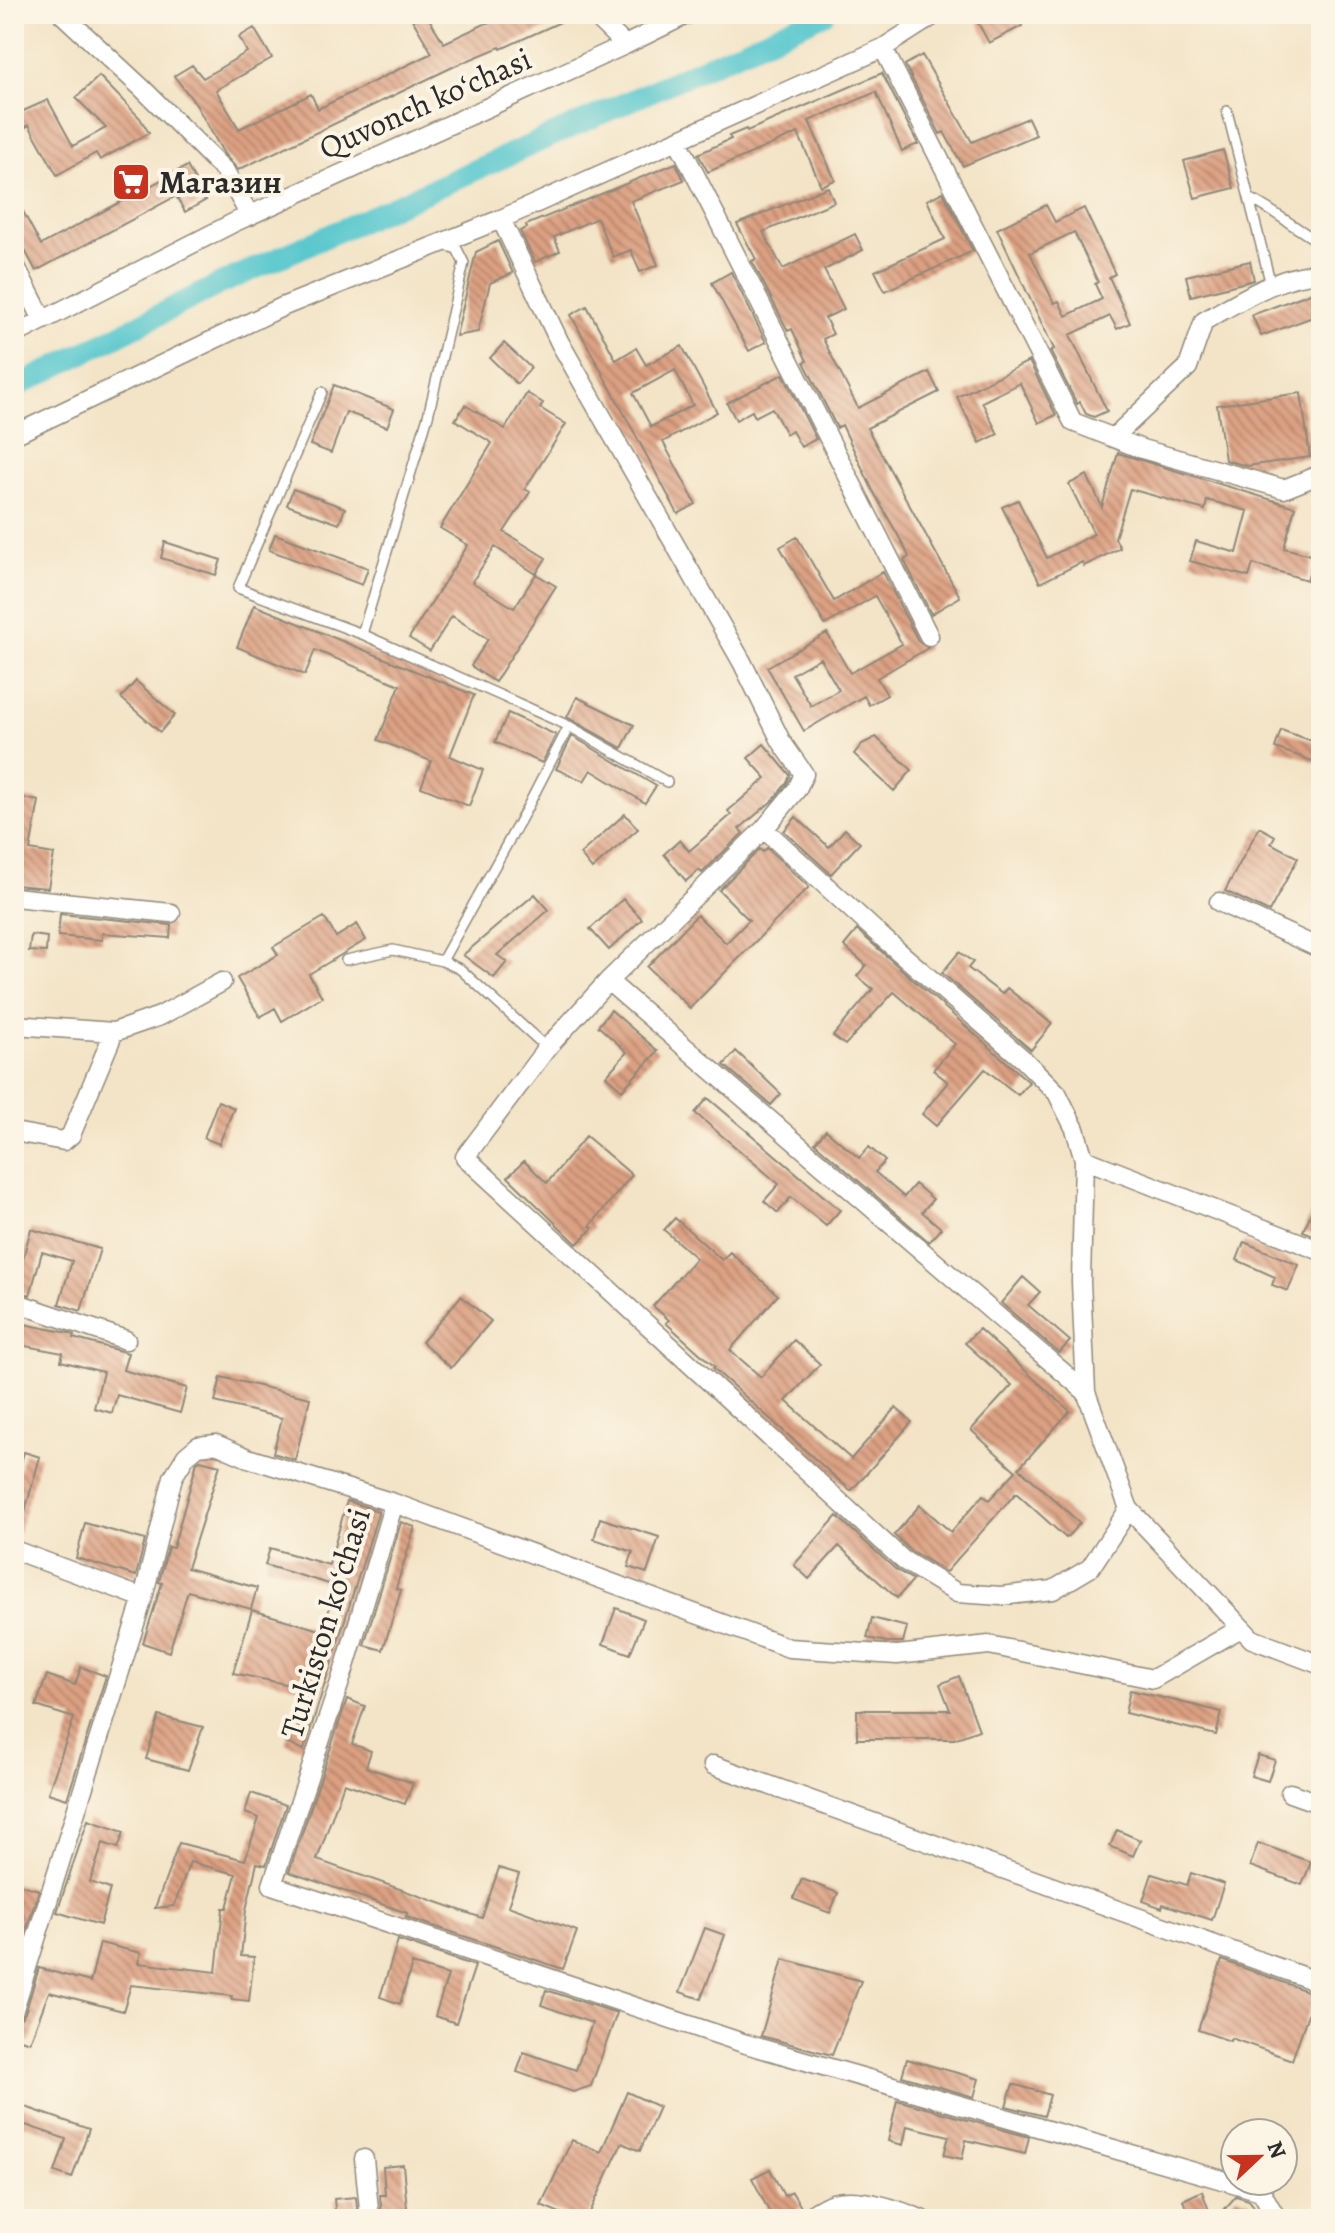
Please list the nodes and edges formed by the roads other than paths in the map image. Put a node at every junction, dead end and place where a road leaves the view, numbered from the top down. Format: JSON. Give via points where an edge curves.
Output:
{"nodes":[{"id":1,"x":62,"y":14,"type":"edge"},
{"id":2,"x":593,"y":14,"type":"edge"},
{"id":3,"x":688,"y":14,"type":"edge"},
{"id":4,"x":936,"y":14,"type":"edge"},
{"id":5,"x":625,"y":45,"type":"junction"},
{"id":6,"x":883,"y":48,"type":"junction"},
{"id":7,"x":1227,"y":111,"type":"dead end"},
{"id":8,"x":678,"y":141,"type":"junction"},
{"id":9,"x":1249,"y":198,"type":"junction"},
{"id":10,"x":250,"y":216,"type":"junction"},
{"id":11,"x":501,"y":219,"type":"junction"},
{"id":12,"x":1321,"y":243,"type":"edge"},
{"id":13,"x":441,"y":244,"type":"junction"},
{"id":14,"x":14,"y":263,"type":"edge"},
{"id":15,"x":1321,"y":273,"type":"edge"},
{"id":16,"x":1271,"y":285,"type":"junction"},
{"id":17,"x":43,"y":320,"type":"junction"},
{"id":18,"x":14,"y":335,"type":"edge"},
{"id":19,"x":322,"y":392,"type":"dead end"},
{"id":20,"x":14,"y":435,"type":"edge"},
{"id":21,"x":1113,"y":438,"type":"junction"},
{"id":22,"x":1321,"y":474,"type":"edge"},
{"id":23,"x":362,"y":634,"type":"junction"},
{"id":24,"x":929,"y":636,"type":"dead end"},
{"id":25,"x":569,"y":726,"type":"junction"},
{"id":26,"x":667,"y":782,"type":"dead end"},
{"id":27,"x":764,"y":829,"type":"junction"},
{"id":28,"x":14,"y":897,"type":"edge"},
{"id":29,"x":1219,"y":902,"type":"dead end"},
{"id":30,"x":171,"y":913,"type":"dead end"},
{"id":31,"x":1321,"y":949,"type":"edge"},
{"id":32,"x":346,"y":960,"type":"dead end"},
{"id":33,"x":442,"y":961,"type":"junction"},
{"id":34,"x":608,"y":981,"type":"junction"},
{"id":35,"x":222,"y":982,"type":"dead end"},
{"id":36,"x":14,"y":1025,"type":"edge"},
{"id":37,"x":114,"y":1032,"type":"junction"},
{"id":38,"x":547,"y":1048,"type":"junction"},
{"id":39,"x":14,"y":1132,"type":"edge"},
{"id":40,"x":1084,"y":1159,"type":"junction"},
{"id":41,"x":1321,"y":1251,"type":"edge"},
{"id":42,"x":14,"y":1302,"type":"edge"},
{"id":43,"x":126,"y":1340,"type":"dead end"},
{"id":44,"x":1086,"y":1392,"type":"junction"},
{"id":45,"x":394,"y":1503,"type":"junction"},
{"id":46,"x":1129,"y":1509,"type":"junction"},
{"id":47,"x":14,"y":1550,"type":"edge"},
{"id":48,"x":143,"y":1598,"type":"junction"},
{"id":49,"x":1241,"y":1628,"type":"junction"},
{"id":50,"x":1321,"y":1665,"type":"edge"},
{"id":51,"x":713,"y":1765,"type":"dead end"},
{"id":52,"x":1290,"y":1793,"type":"dead end"},
{"id":53,"x":1321,"y":1804,"type":"edge"},
{"id":54,"x":1321,"y":1983,"type":"edge"},
{"id":55,"x":17,"y":1986,"type":"edge"},
{"id":56,"x":14,"y":2009,"type":"edge"},
{"id":57,"x":364,"y":2159,"type":"dead end"},
{"id":58,"x":370,"y":2219,"type":"edge"},
{"id":59,"x":804,"y":2219,"type":"edge"},
{"id":60,"x":921,"y":2219,"type":"edge"},
{"id":61,"x":1277,"y":2219,"type":"edge"}],
"edges":[{"from":1,"to":10,"type":"street","via":[[225,171]]},
{"from":2,"to":5,"type":"street"},
{"from":3,"to":5,"type":"street","name":"Quvonch koʻchasi"},
{"from":4,"to":6,"type":"street"},
{"from":5,"to":10,"type":"street","name":"Quvonch koʻchasi"},
{"from":6,"to":8,"type":"street"},
{"from":6,"to":21,"type":"street","via":[[1073,422]]},
{"from":7,"to":9,"type":"lane"},
{"from":8,"to":11,"type":"street"},
{"from":8,"to":24,"type":"street"},
{"from":9,"to":12,"type":"lane"},
{"from":9,"to":16,"type":"lane"},
{"from":10,"to":17,"type":"street","name":"Quvonch koʻchasi"},
{"from":11,"to":13,"type":"street"},
{"from":11,"to":27,"type":"street","via":[[560,343],[804,774]]},
{"from":13,"to":20,"type":"street","via":[[282,307]]},
{"from":13,"to":23,"type":"lane","via":[[457,249],[464,263],[428,416]]},
{"from":14,"to":17,"type":"street"},
{"from":15,"to":16,"type":"street"},
{"from":16,"to":21,"type":"street","via":[[1204,321],[1188,367]]},
{"from":17,"to":18,"type":"street","name":"Quvonch koʻchasi"},
{"from":19,"to":23,"type":"lane","via":[[238,588]]},
{"from":21,"to":22,"type":"street","via":[[1284,489]]},
{"from":23,"to":25,"type":"lane"},
{"from":25,"to":26,"type":"lane"},
{"from":25,"to":33,"type":"lane"},
{"from":27,"to":34,"type":"street"},
{"from":27,"to":40,"type":"street","via":[[1057,1093]]},
{"from":28,"to":30,"type":"street"},
{"from":29,"to":31,"type":"street"},
{"from":32,"to":33,"type":"lane","via":[[393,950]]},
{"from":33,"to":38,"type":"lane","via":[[460,969]]},
{"from":34,"to":38,"type":"street"},
{"from":34,"to":44,"type":"street"},
{"from":35,"to":37,"type":"street","via":[[160,1016]]},
{"from":36,"to":37,"type":"street"},
{"from":37,"to":39,"type":"street","via":[[71,1135],[64,1141]]},
{"from":38,"to":46,"type":"street","via":[[465,1157],[903,1560],[957,1593],[1001,1596],[1053,1590],[1090,1568]]},
{"from":40,"to":41,"type":"street"},
{"from":40,"to":44,"type":"street","via":[[1081,1282]]},
{"from":42,"to":43,"type":"street"},
{"from":44,"to":46,"type":"street"},
{"from":45,"to":48,"type":"street","name":"Turkiston koʻchasi","via":[[216,1444],[198,1446],[173,1477]]},
{"from":45,"to":49,"type":"street","via":[[789,1648],[897,1655],[989,1645],[1153,1679]]},
{"from":45,"to":61,"type":"street","name":"Turkiston koʻchasi","via":[[272,1885],[746,2044],[1261,2191]]},
{"from":46,"to":49,"type":"street"},
{"from":47,"to":48,"type":"street"},
{"from":48,"to":55,"type":"street","name":"Turkiston koʻchasi"},
{"from":49,"to":50,"type":"street","via":[[1252,1639]]},
{"from":51,"to":54,"type":"street"},
{"from":52,"to":53,"type":"street"},
{"from":55,"to":56,"type":"street","name":"Turkiston koʻchasi"},
{"from":57,"to":58,"type":"street"},
{"from":59,"to":60,"type":"street","via":[[833,2203],[868,2202]]}]}
